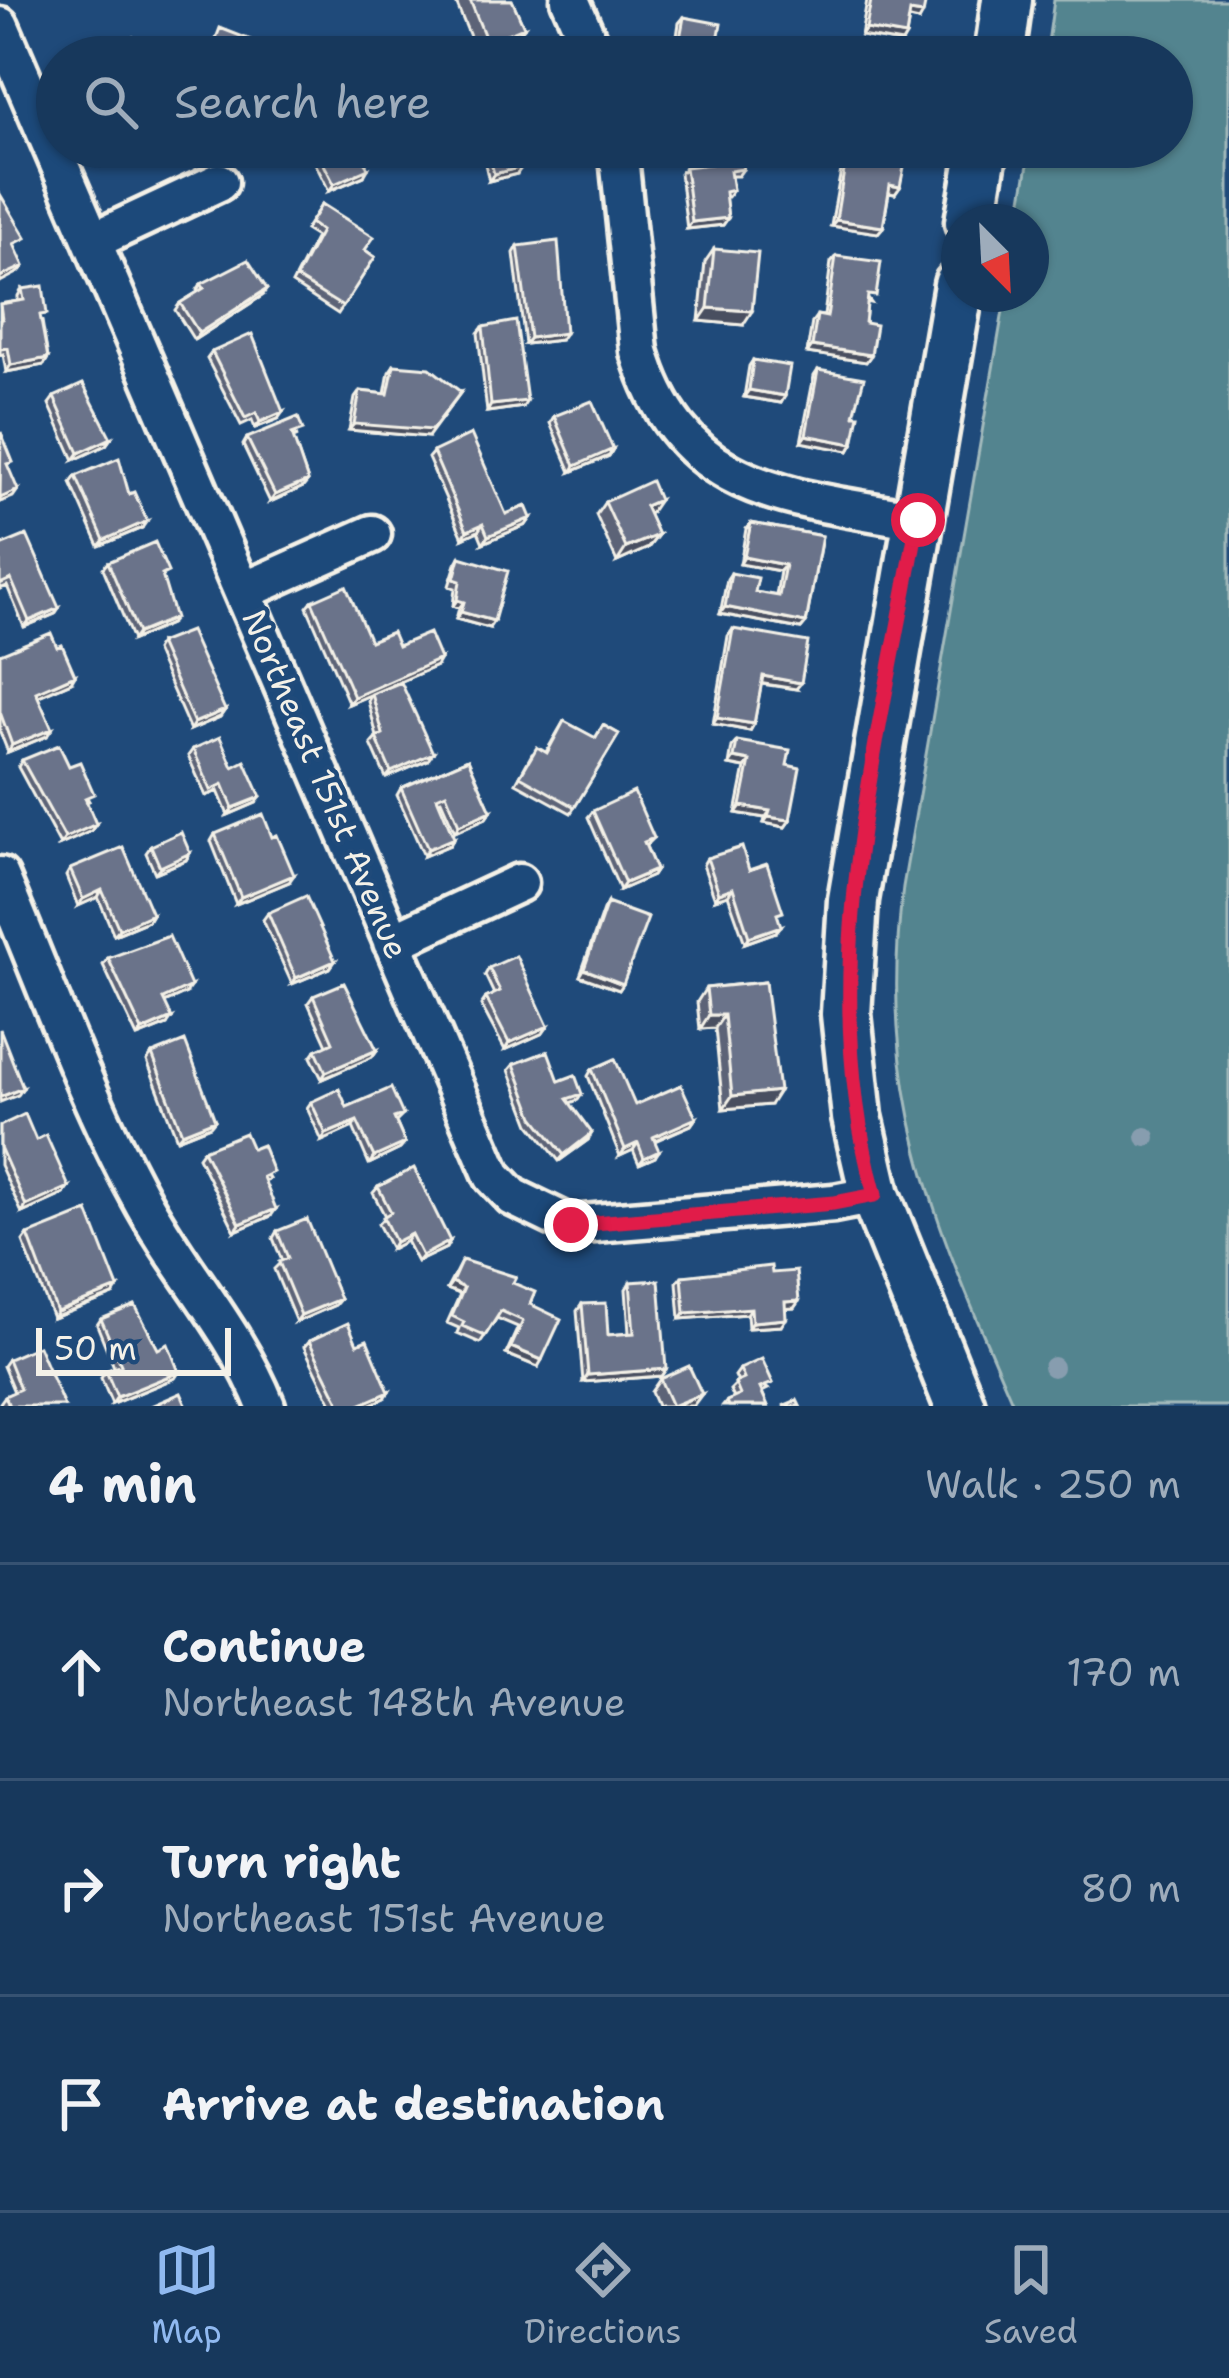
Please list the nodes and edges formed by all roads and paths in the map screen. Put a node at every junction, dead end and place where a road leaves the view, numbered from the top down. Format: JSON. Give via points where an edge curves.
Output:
{"nodes":[{"id":1,"x":570,"y":0,"type":"edge"},
{"id":2,"x":1007,"y":0,"type":"edge"},
{"id":3,"x":0,"y":26,"type":"edge"},
{"id":4,"x":586,"y":36,"type":"edge"},
{"id":5,"x":1002,"y":36,"type":"edge"},
{"id":6,"x":36,"y":108,"type":"edge"},
{"id":7,"x":62,"y":168,"type":"edge"},
{"id":8,"x":621,"y":168,"type":"edge"},
{"id":9,"x":979,"y":168,"type":"edge"},
{"id":10,"x":219,"y":182,"type":"dead end"},
{"id":11,"x":973,"y":204,"type":"edge"},
{"id":12,"x":94,"y":240,"type":"junction"},
{"id":13,"x":954,"y":312,"type":"edge"},
{"id":14,"x":918,"y":520,"type":"junction"},
{"id":15,"x":372,"y":534,"type":"dead end"},
{"id":16,"x":244,"y":591,"type":"junction"},
{"id":17,"x":0,"y":876,"type":"edge"},
{"id":18,"x":519,"y":883,"type":"dead end"},
{"id":19,"x":392,"y":942,"type":"junction"},
{"id":20,"x":875,"y":1195,"type":"junction"},
{"id":21,"x":266,"y":1406,"type":"edge"},
{"id":22,"x":960,"y":1406,"type":"edge"}],
"edges":[{"from":1,"to":4,"type":"street"},
{"from":2,"to":5,"type":"main road"},
{"from":3,"to":6,"type":"street","name":"Northeast 151st Avenue"},
{"from":7,"to":12,"type":"street","name":"Northeast 151st Avenue"},
{"from":8,"to":14,"type":"street","via":[[639,351],[681,439],[739,482]]},
{"from":9,"to":11,"type":"main road"},
{"from":10,"to":12,"type":"street"},
{"from":12,"to":16,"type":"street","name":"Northeast 151st Avenue"},
{"from":13,"to":14,"type":"main road"},
{"from":14,"to":20,"type":"main road","via":[[847,958],[849,1066]]},
{"from":15,"to":16,"type":"street"},
{"from":16,"to":19,"type":"street","name":"Northeast 151st Avenue"},
{"from":17,"to":21,"type":"street","via":[[135,1188],[248,1361]]},
{"from":18,"to":19,"type":"street"},
{"from":19,"to":20,"type":"street","name":"Northeast 151st Avenue","via":[[493,1176],[536,1209],[571,1225]]},
{"from":20,"to":22,"type":"main road"}]}
